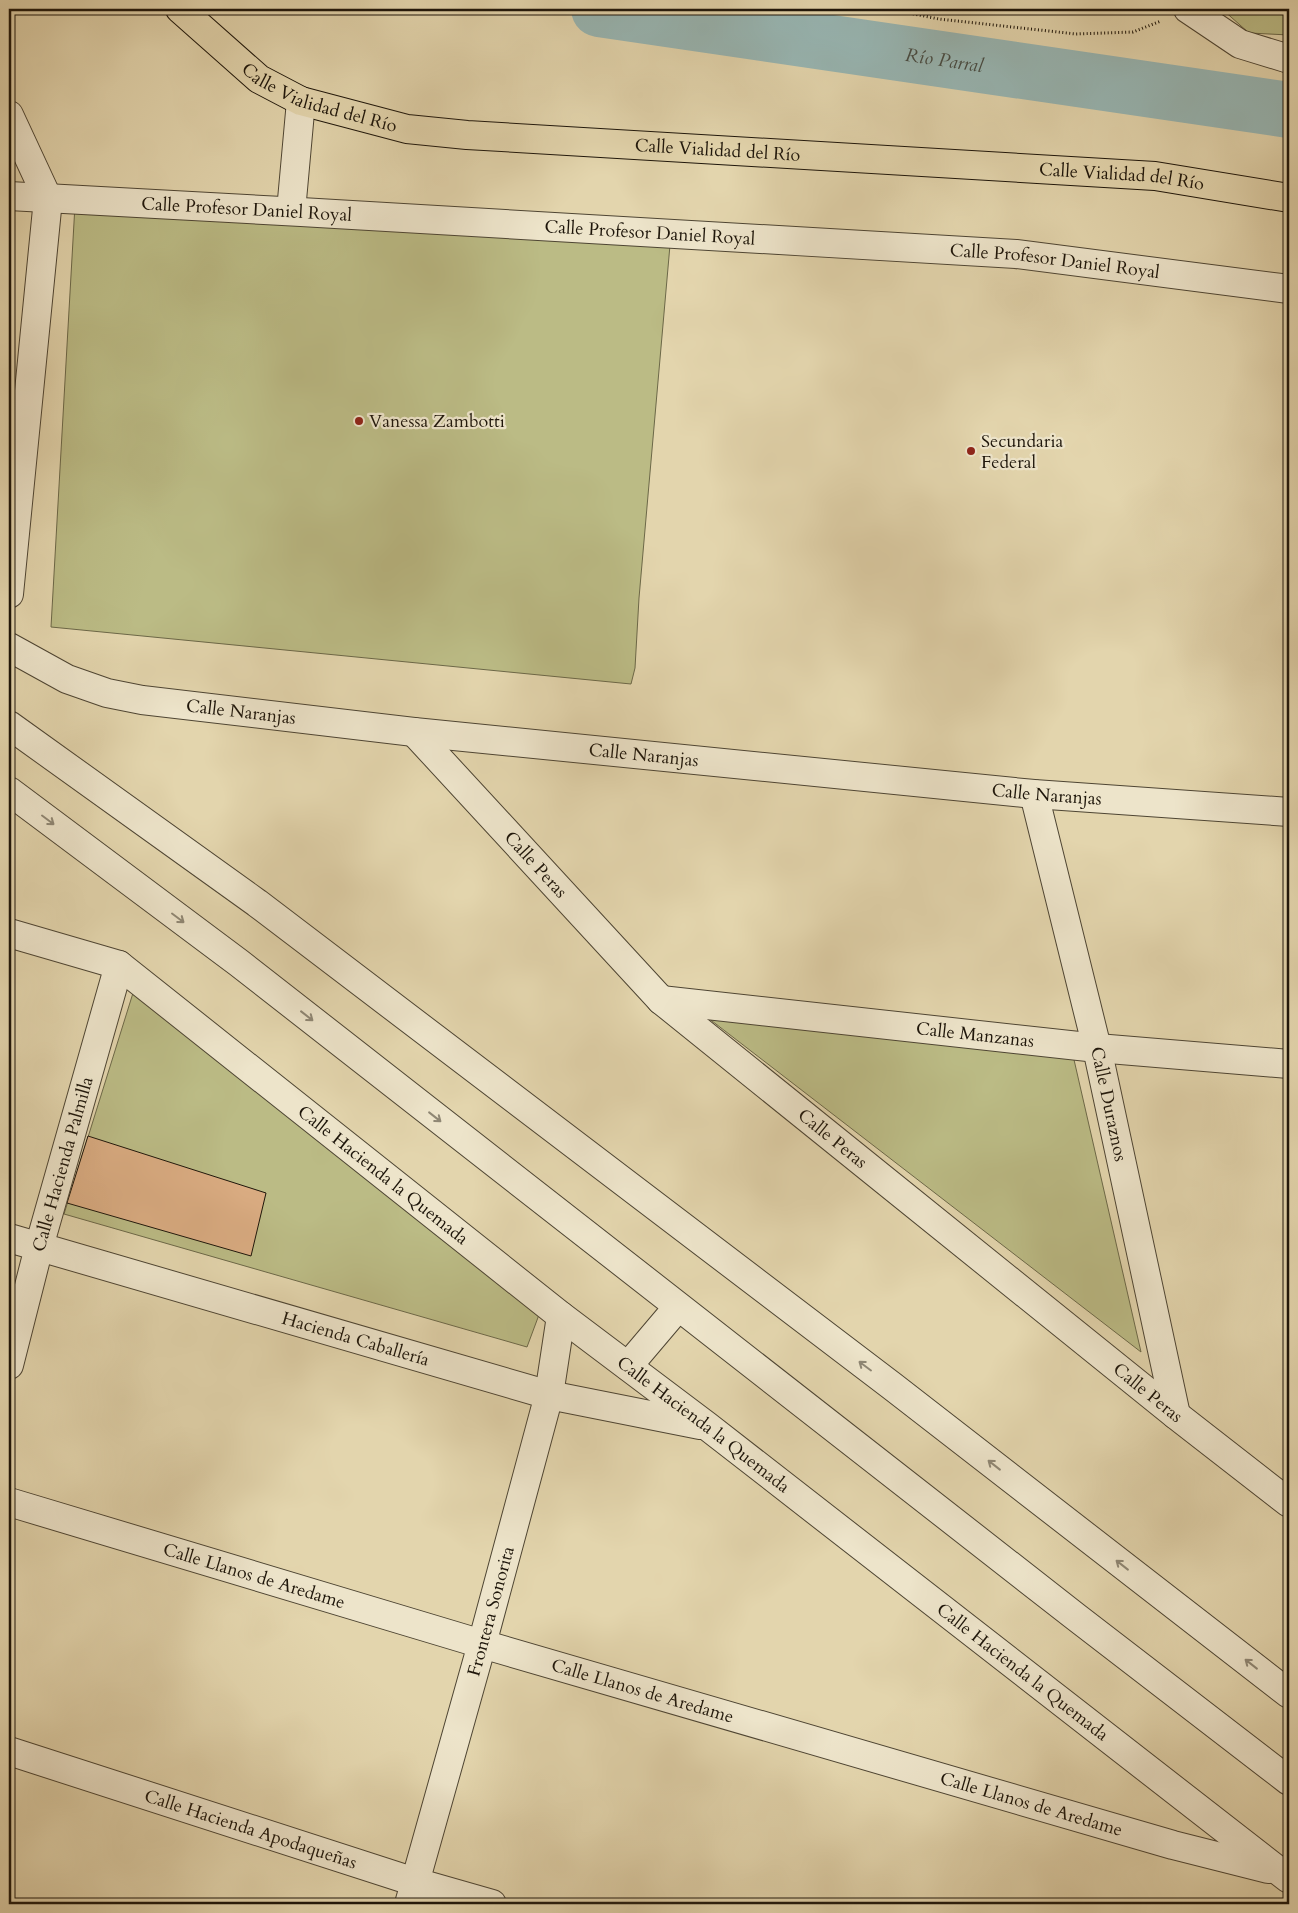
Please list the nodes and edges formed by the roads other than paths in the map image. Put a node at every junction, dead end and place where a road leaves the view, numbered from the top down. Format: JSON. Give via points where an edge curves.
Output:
{"nodes":[{"id":1,"x":180,"y":9,"type":"edge"},
{"id":2,"x":1188,"y":10,"type":"edge"},
{"id":3,"x":1289,"y":58,"type":"edge"},
{"id":4,"x":301,"y":102,"type":"junction"},
{"id":5,"x":9,"y":115,"type":"edge"},
{"id":6,"x":9,"y":196,"type":"edge"},
{"id":7,"x":1289,"y":198,"type":"edge"},
{"id":8,"x":48,"y":199,"type":"junction"},
{"id":9,"x":291,"y":211,"type":"junction"},
{"id":10,"x":1289,"y":289,"type":"edge"},
{"id":11,"x":9,"y":594,"type":"edge"},
{"id":12,"x":9,"y":647,"type":"edge"},
{"id":13,"x":9,"y":725,"type":"edge"},
{"id":14,"x":414,"y":732,"type":"junction"},
{"id":15,"x":9,"y":791,"type":"edge"},
{"id":16,"x":1034,"y":794,"type":"junction"},
{"id":17,"x":1289,"y":812,"type":"edge"},
{"id":18,"x":9,"y":933,"type":"edge"},
{"id":19,"x":119,"y":965,"type":"junction"},
{"id":20,"x":661,"y":1000,"type":"junction"},
{"id":21,"x":1097,"y":1048,"type":"junction"},
{"id":22,"x":1289,"y":1064,"type":"edge"},
{"id":23,"x":9,"y":1238,"type":"edge"},
{"id":24,"x":39,"y":1247,"type":"junction"},
{"id":25,"x":678,"y":1307,"type":"junction"},
{"id":26,"x":561,"y":1316,"type":"junction"},
{"id":27,"x":9,"y":1365,"type":"edge"},
{"id":28,"x":628,"y":1366,"type":"junction"},
{"id":29,"x":549,"y":1395,"type":"junction"},
{"id":30,"x":1176,"y":1415,"type":"junction"},
{"id":31,"x":707,"y":1426,"type":"junction"},
{"id":32,"x":9,"y":1502,"type":"edge"},
{"id":33,"x":1289,"y":1503,"type":"edge"},
{"id":34,"x":482,"y":1644,"type":"junction"},
{"id":35,"x":1289,"y":1694,"type":"edge"},
{"id":36,"x":9,"y":1750,"type":"edge"},
{"id":37,"x":1289,"y":1781,"type":"edge"},
{"id":38,"x":1284,"y":1876,"type":"edge"},
{"id":39,"x":412,"y":1893,"type":"edge"},
{"id":40,"x":492,"y":1904,"type":"edge"}],
"edges":[{"from":1,"to":4,"type":"main road","name":"Calle Vialidad del Río","via":[[259,79]]},
{"from":2,"to":3,"type":"street","via":[[1240,44]]},
{"from":4,"to":7,"type":"main road","name":"Calle Vialidad del Río","via":[[407,129],[436,133],[1155,176]]},
{"from":4,"to":9,"type":"street","name":"Calle Vialidad del Río"},
{"from":5,"to":8,"type":"street"},
{"from":6,"to":8,"type":"street","name":"Calle Profesor Daniel Royal"},
{"from":8,"to":9,"type":"street","name":"Calle Profesor Daniel Royal"},
{"from":8,"to":11,"type":"street"},
{"from":9,"to":10,"type":"street","name":"Calle Profesor Daniel Royal","via":[[1016,254]]},
{"from":12,"to":14,"type":"street","name":"Calle Naranjas","via":[[67,679],[107,693],[142,700]]},
{"from":35,"to":13,"type":"street","one_way":true,"via":[[892,1386],[281,921]]},
{"from":14,"to":16,"type":"street","name":"Calle Naranjas"},
{"from":14,"to":20,"type":"street","name":"Calle Peras"},
{"from":15,"to":25,"type":"street","one_way":true,"via":[[239,964]]},
{"from":16,"to":17,"type":"street","name":"Calle Naranjas"},
{"from":16,"to":21,"type":"street","name":"Calle Duraznos"},
{"from":18,"to":19,"type":"street"},
{"from":19,"to":24,"type":"street","name":"Calle Hacienda Palmilla"},
{"from":19,"to":26,"type":"street","name":"Calle Hacienda la Quemada"},
{"from":20,"to":21,"type":"street","name":"Calle Manzanas"},
{"from":20,"to":30,"type":"street","name":"Calle Peras"},
{"from":21,"to":22,"type":"street","name":"Calle Manzanas"},
{"from":21,"to":30,"type":"street","name":"Calle Duraznos"},
{"from":23,"to":24,"type":"street","name":"Hacienda Caballería"},
{"from":24,"to":27,"type":"street","name":"Calle Hacienda Palmilla"},
{"from":24,"to":29,"type":"street","name":"Hacienda Caballería"},
{"from":25,"to":28,"type":"street"},
{"from":25,"to":37,"type":"street"},
{"from":26,"to":28,"type":"street","name":"Calle Hacienda la Quemada"},
{"from":26,"to":29,"type":"street","name":"Frontera Sonorita"},
{"from":28,"to":31,"type":"street","name":"Calle Hacienda la Quemada"},
{"from":29,"to":31,"type":"street","name":"Hacienda Caballería"},
{"from":29,"to":34,"type":"street","name":"Frontera Sonorita"},
{"from":30,"to":33,"type":"street","name":"Calle Peras"},
{"from":31,"to":38,"type":"street","name":"Calle Hacienda la Quemada"},
{"from":32,"to":34,"type":"street","name":"Calle Llanos de Aredame"},
{"from":34,"to":38,"type":"street","name":"Calle Llanos de Aredame"},
{"from":34,"to":39,"type":"street","name":"Frontera Sonorita"},
{"from":36,"to":39,"type":"street","name":"Calle Hacienda Apodaqueñas"},
{"from":39,"to":40,"type":"street","name":"Calle Hacienda Apodaqueñas"}]}
